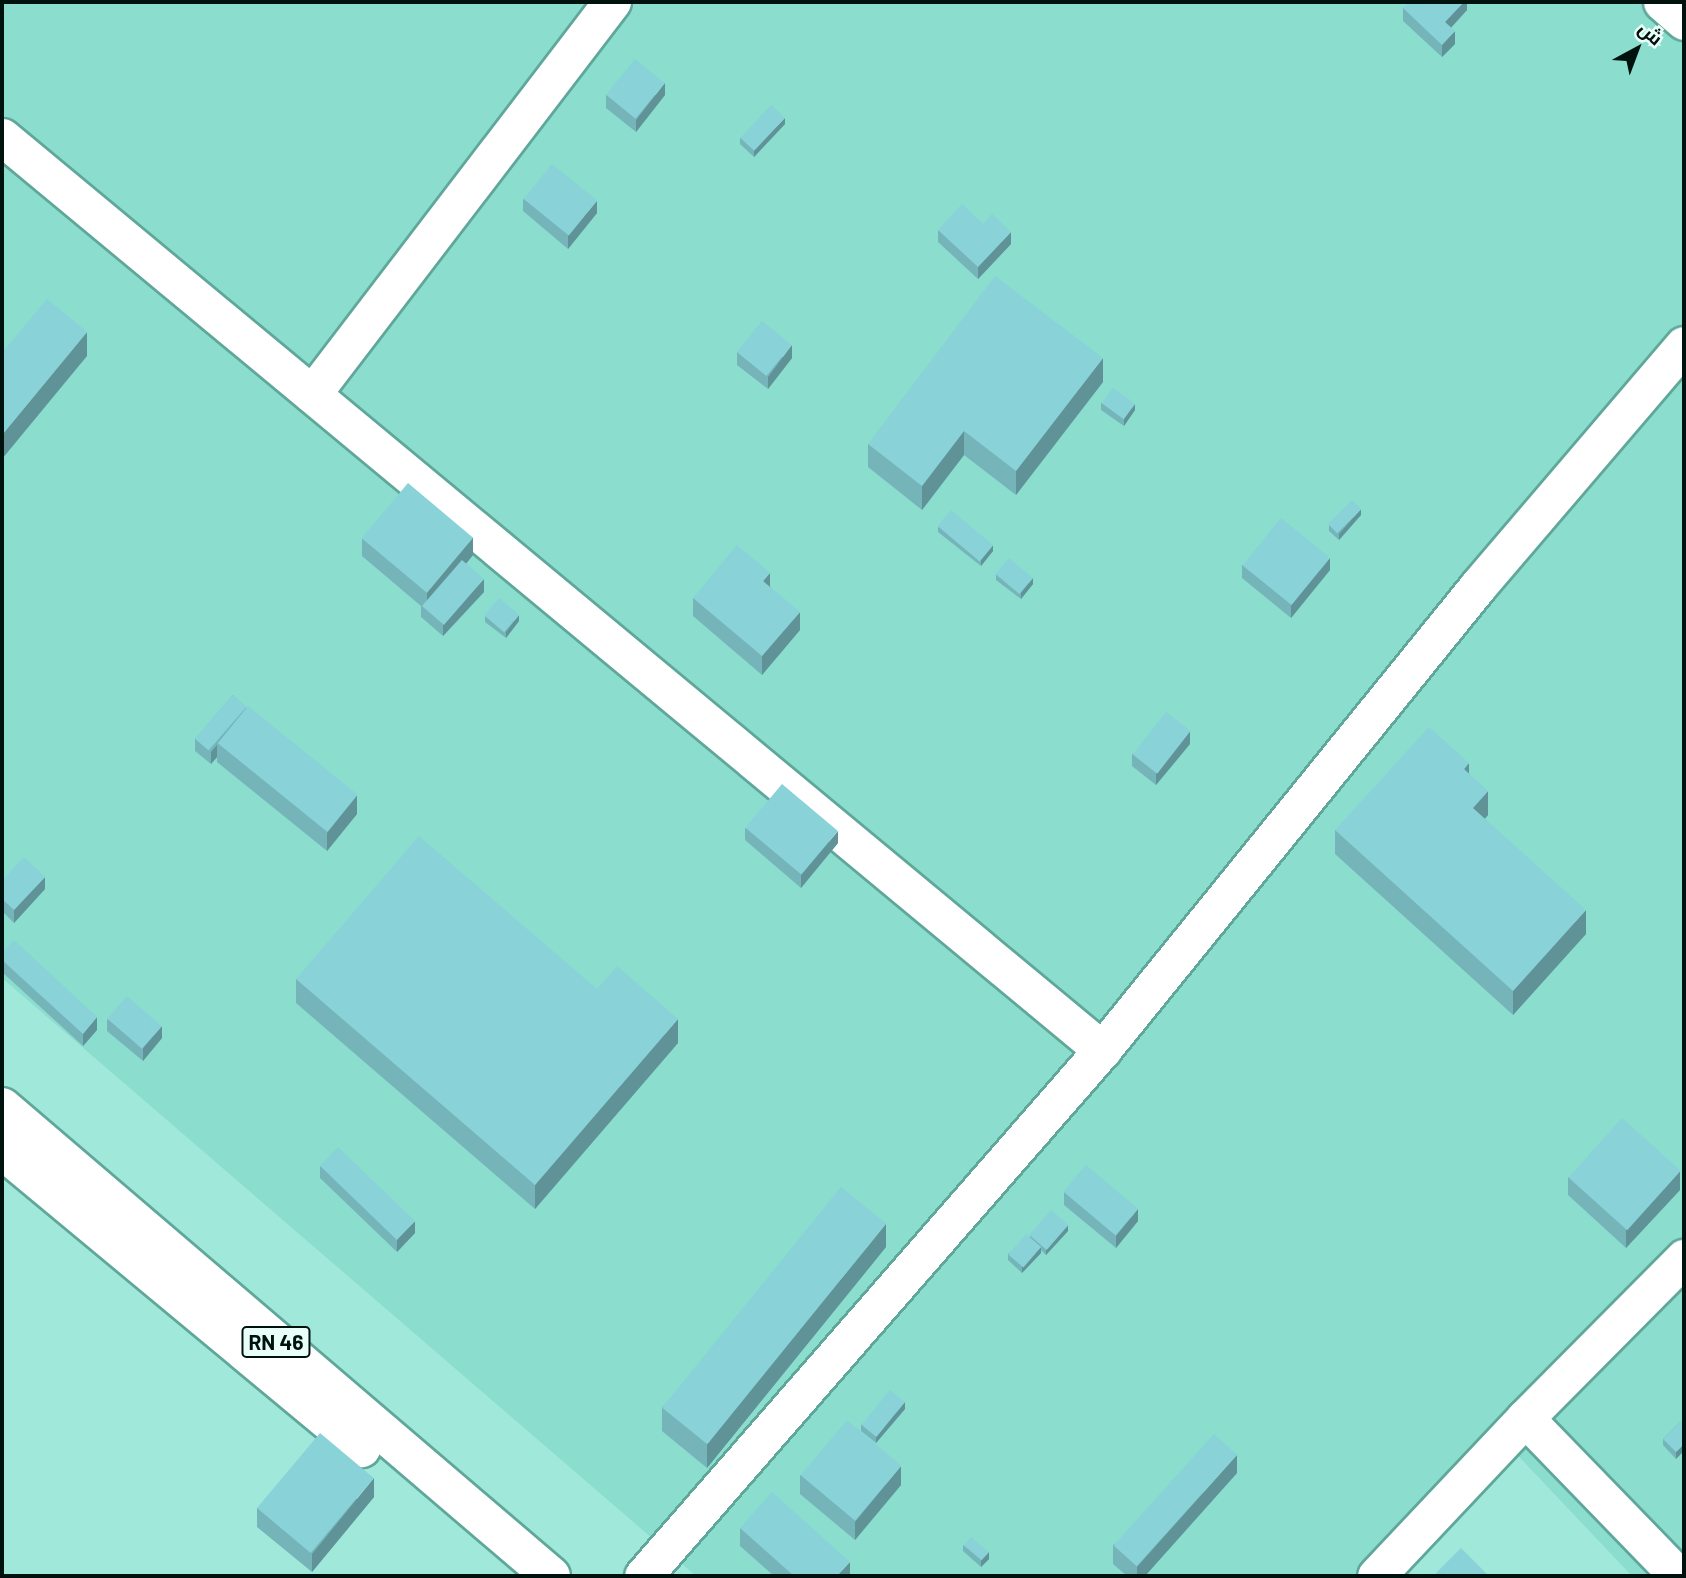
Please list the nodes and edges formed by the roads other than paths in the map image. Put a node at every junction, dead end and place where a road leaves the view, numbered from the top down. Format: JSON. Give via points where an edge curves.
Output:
{"nodes":[{"id":1,"x":611,"y":2,"type":"edge"},
{"id":2,"x":1662,"y":2,"type":"edge"},
{"id":3,"x":1684,"y":21,"type":"edge"},
{"id":4,"x":2,"y":137,"type":"edge"},
{"id":5,"x":1684,"y":345,"type":"edge"},
{"id":6,"x":312,"y":394,"type":"junction"},
{"id":7,"x":1102,"y":1050,"type":"junction"},
{"id":8,"x":2,"y":1107,"type":"edge"},
{"id":9,"x":2,"y":1150,"type":"edge"},
{"id":10,"x":1684,"y":1258,"type":"edge"},
{"id":11,"x":1525,"y":1418,"type":"junction"},
{"id":12,"x":517,"y":1576,"type":"edge"},
{"id":13,"x":551,"y":1576,"type":"edge"},
{"id":14,"x":643,"y":1576,"type":"edge"},
{"id":15,"x":1376,"y":1576,"type":"edge"},
{"id":16,"x":1678,"y":1576,"type":"edge"}],
"edges":[{"from":1,"to":6,"type":"street"},
{"from":2,"to":3,"type":"street"},
{"from":4,"to":6,"type":"street"},
{"from":5,"to":7,"type":"street","via":[[1478,586]]},
{"from":6,"to":7,"type":"street"},
{"from":7,"to":14,"type":"street"},
{"from":8,"to":13,"type":"main road","number":"RN 46"},
{"from":9,"to":12,"type":"main road","number":"RN 46"},
{"from":10,"to":11,"type":"street"},
{"from":11,"to":15,"type":"street"},
{"from":11,"to":16,"type":"street"}]}
